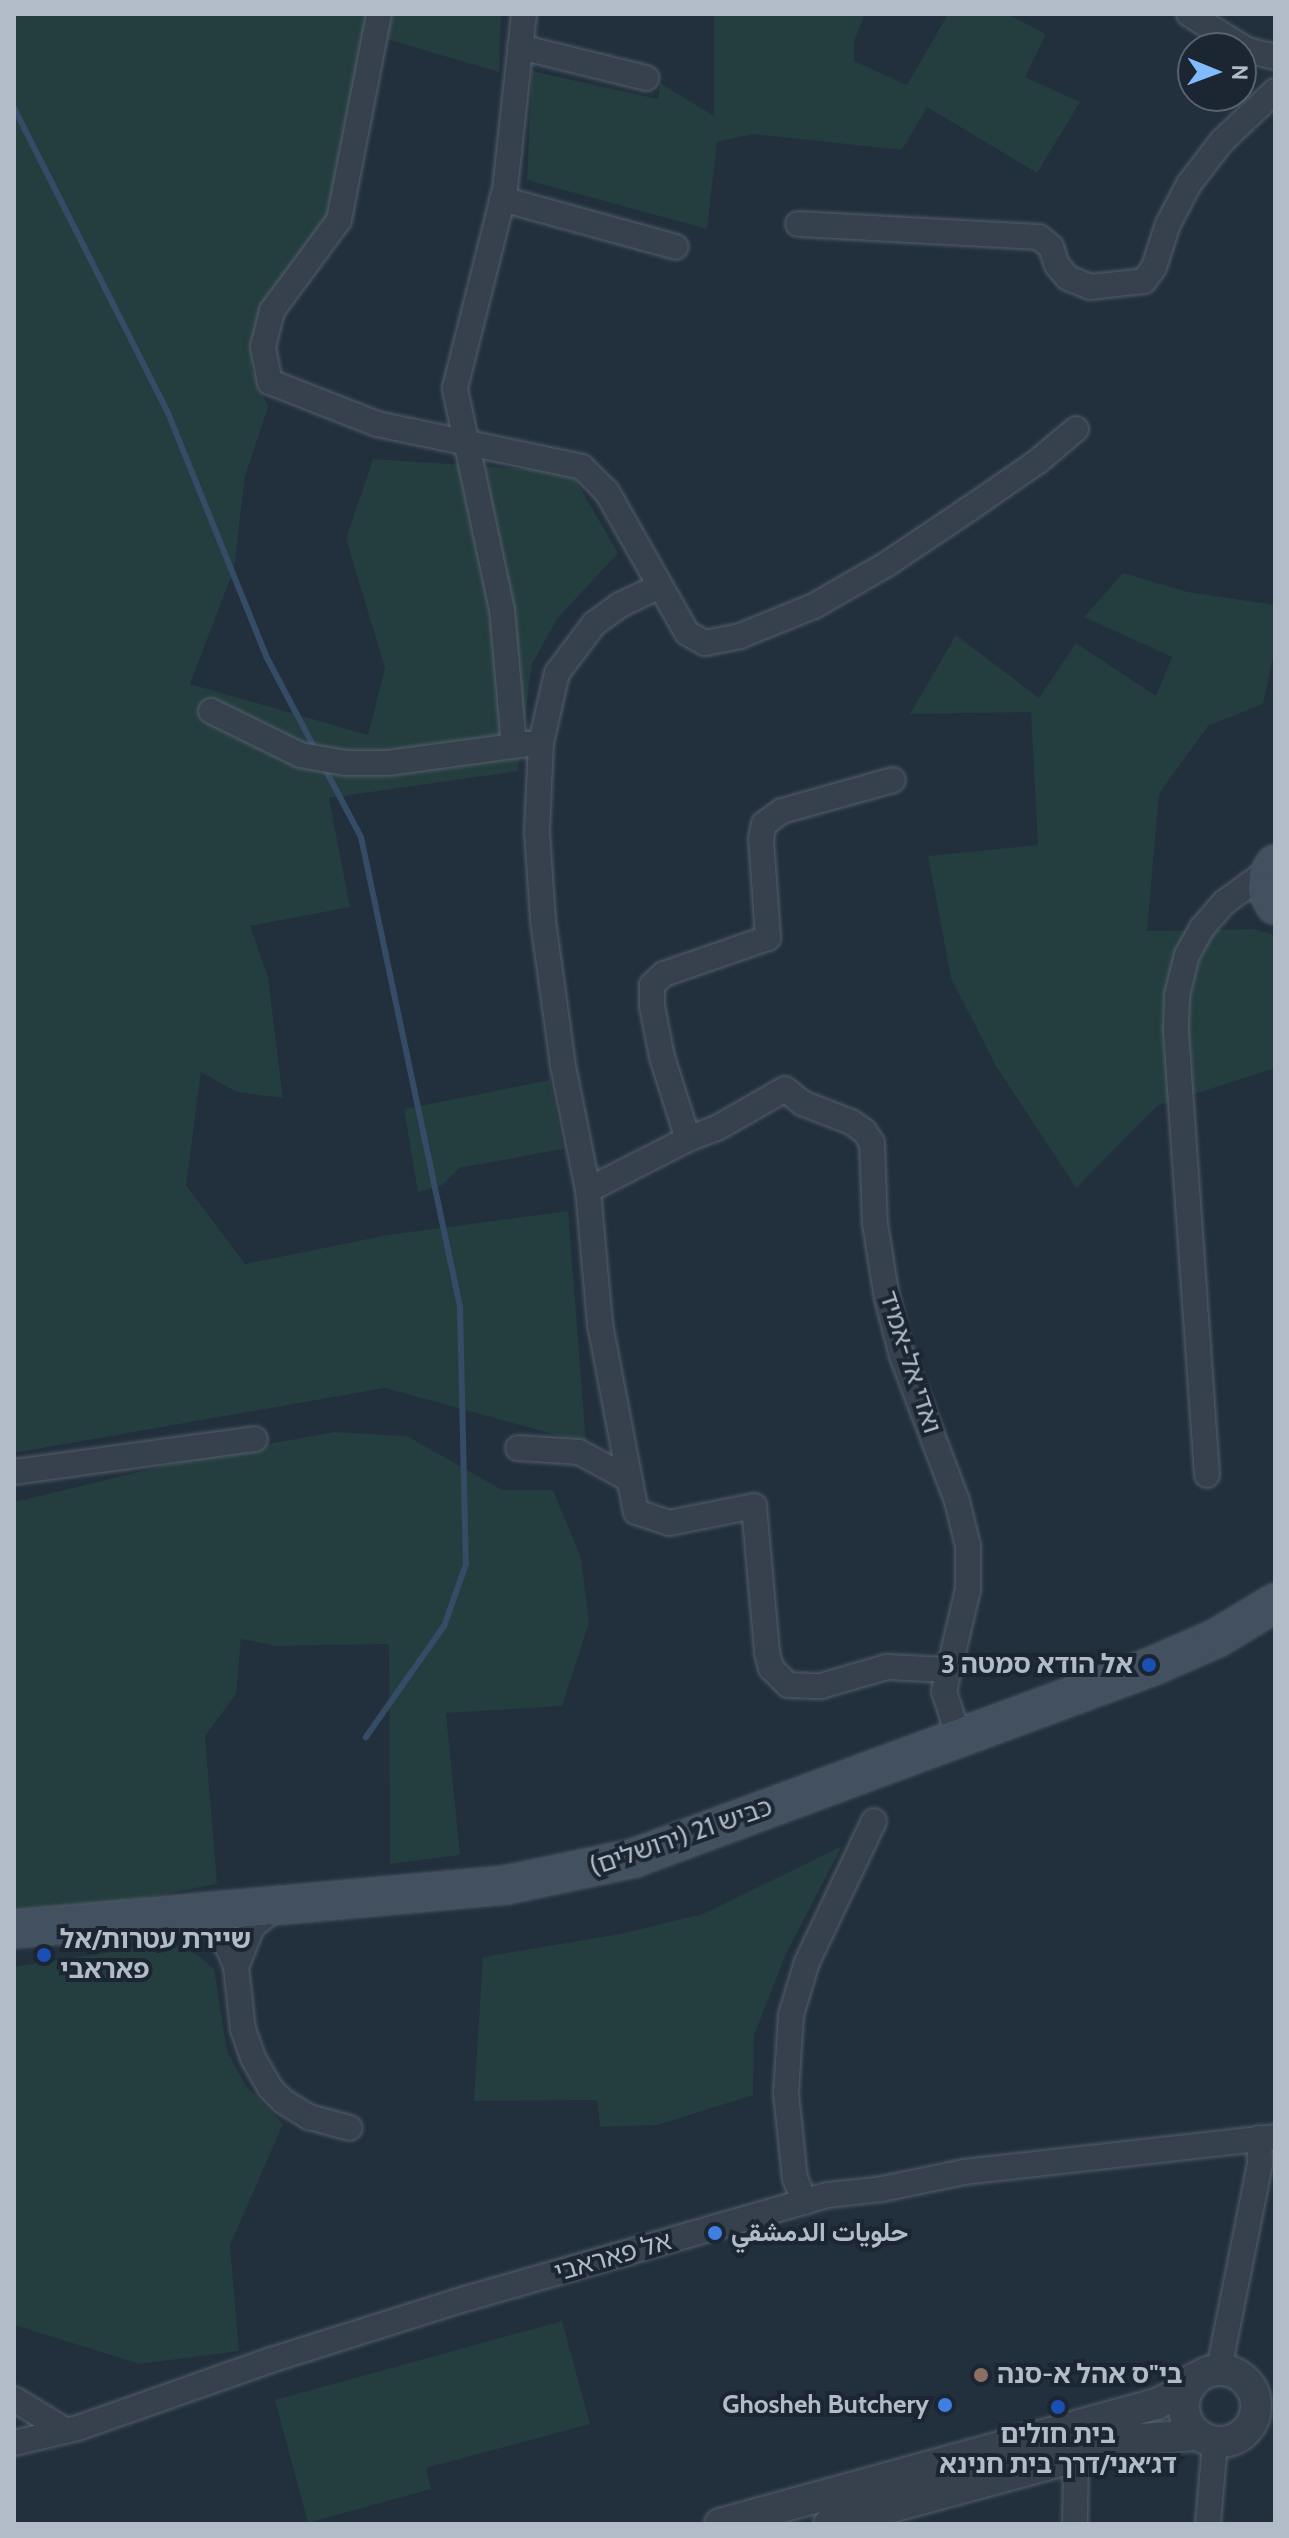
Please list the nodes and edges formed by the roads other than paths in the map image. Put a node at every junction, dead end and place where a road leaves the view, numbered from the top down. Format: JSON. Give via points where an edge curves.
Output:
{"nodes":[{"id":1,"x":379,"y":14,"type":"edge"},
{"id":2,"x":524,"y":14,"type":"edge"},
{"id":3,"x":1189,"y":14,"type":"edge"},
{"id":4,"x":520,"y":47,"type":"junction"},
{"id":5,"x":1275,"y":57,"type":"edge"},
{"id":6,"x":646,"y":78,"type":"dead end"},
{"id":7,"x":1275,"y":91,"type":"edge"},
{"id":8,"x":502,"y":199,"type":"junction"},
{"id":9,"x":798,"y":224,"type":"dead end"},
{"id":10,"x":676,"y":247,"type":"dead end"},
{"id":11,"x":1076,"y":429,"type":"dead end"},
{"id":12,"x":466,"y":440,"type":"junction"},
{"id":13,"x":658,"y":587,"type":"junction"},
{"id":14,"x":211,"y":711,"type":"dead end"},
{"id":15,"x":541,"y":743,"type":"junction"},
{"id":16,"x":514,"y":746,"type":"junction"},
{"id":17,"x":893,"y":780,"type":"dead end"},
{"id":18,"x":1274,"y":864,"type":"edge"},
{"id":19,"x":1275,"y":907,"type":"edge"},
{"id":20,"x":1209,"y":919,"type":"junction"},
{"id":21,"x":688,"y":1139,"type":"junction"},
{"id":22,"x":588,"y":1190,"type":"junction"},
{"id":23,"x":255,"y":1439,"type":"dead end"},
{"id":24,"x":518,"y":1448,"type":"dead end"},
{"id":25,"x":14,"y":1472,"type":"edge"},
{"id":26,"x":1207,"y":1475,"type":"dead end"},
{"id":27,"x":629,"y":1479,"type":"junction"},
{"id":28,"x":1275,"y":1575,"type":"edge"},
{"id":29,"x":1275,"y":1603,"type":"edge"},
{"id":30,"x":1166,"y":1661,"type":"junction"},
{"id":31,"x":947,"y":1670,"type":"junction"},
{"id":32,"x":959,"y":1738,"type":"junction"},
{"id":33,"x":874,"y":1821,"type":"dead end"},
{"id":34,"x":277,"y":1906,"type":"junction"},
{"id":35,"x":192,"y":1914,"type":"junction"},
{"id":36,"x":20,"y":1929,"type":"edge"},
{"id":37,"x":236,"y":1967,"type":"junction"},
{"id":38,"x":350,"y":2128,"type":"dead end"},
{"id":39,"x":1267,"y":2137,"type":"edge"},
{"id":40,"x":805,"y":2202,"type":"junction"},
{"id":41,"x":1218,"y":2374,"type":"junction"},
{"id":42,"x":1275,"y":2375,"type":"edge"},
{"id":43,"x":14,"y":2399,"type":"edge"},
{"id":44,"x":1265,"y":2412,"type":"edge"},
{"id":45,"x":66,"y":2431,"type":"junction"},
{"id":46,"x":1206,"y":2438,"type":"junction"},
{"id":47,"x":14,"y":2443,"type":"edge"},
{"id":48,"x":1076,"y":2457,"type":"junction"},
{"id":49,"x":720,"y":2524,"type":"edge"},
{"id":50,"x":829,"y":2524,"type":"edge"},
{"id":51,"x":1075,"y":2524,"type":"edge"},
{"id":52,"x":1208,"y":2524,"type":"edge"}],
"edges":[{"from":1,"to":12,"type":"street","via":[[339,220],[272,311],[263,347],[270,382],[377,424]]},
{"from":2,"to":4,"type":"street"},
{"from":3,"to":5,"type":"street","via":[[1247,50]]},
{"from":4,"to":6,"type":"street"},
{"from":4,"to":8,"type":"street"},
{"from":7,"to":9,"type":"street","via":[[1222,141],[1189,184],[1144,281],[1090,287],[1068,278],[1051,247],[1039,237]]},
{"from":8,"to":10,"type":"street"},
{"from":8,"to":12,"type":"street","via":[[455,388]]},
{"from":11,"to":13,"type":"street","via":[[1037,462],[887,564],[814,606],[740,636],[705,643],[687,633]]},
{"from":12,"to":13,"type":"street","via":[[582,467],[607,492]]},
{"from":12,"to":16,"type":"street","via":[[502,610]]},
{"from":13,"to":15,"type":"street","via":[[594,624],[557,673]]},
{"from":14,"to":16,"type":"street","via":[[300,755],[346,763],[388,763]]},
{"from":15,"to":16,"type":"street"},
{"from":15,"to":22,"type":"street","via":[[537,832],[543,921],[563,1066]]},
{"from":17,"to":21,"type":"street","via":[[782,811],[764,824],[768,938],[664,974],[652,985],[662,1057]]},
{"from":18,"to":19,"type":"main road","via":[[1267,890]]},
{"from":18,"to":20,"type":"street"},
{"from":19,"to":20,"type":"street","via":[[1232,904]]},
{"from":20,"to":26,"type":"street","via":[[1182,968],[1176,1028]]},
{"from":21,"to":22,"type":"street"},
{"from":21,"to":31,"type":"street","name":"ואדי אל-אמיד","via":[[785,1089],[802,1103],[851,1122],[872,1143],[875,1224],[887,1298],[968,1546],[968,1589]]},
{"from":22,"to":27,"type":"street","via":[[600,1324]]},
{"from":23,"to":25,"type":"street"},
{"from":24,"to":27,"type":"street","via":[[579,1452]]},
{"from":27,"to":31,"type":"street","via":[[636,1512],[669,1523],[754,1506],[767,1653],[771,1668],[788,1685],[821,1686],[887,1667]]},
{"from":28,"to":30,"type":"main road","name":"כביש 21 (ירושלים)","via":[[1239,1610]]},
{"from":29,"to":30,"type":"main road","name":"כביש 21 (ירושלים)"},
{"from":30,"to":32,"type":"main road","name":"כביש 21 (ירושלים)"},
{"from":31,"to":32,"type":"street","name":"ואדי אל-אמיד","via":[[945,1701]]},
{"from":32,"to":34,"type":"main road","name":"כביש 21 (ירושלים)","via":[[653,1852],[590,1869],[517,1884]]},
{"from":33,"to":40,"type":"street","via":[[807,1962],[791,2015],[786,2094],[795,2179]]},
{"from":34,"to":35,"type":"main road","name":"כביש 21 (ירושלים)"},
{"from":34,"to":37,"type":"street","via":[[252,1927]]},
{"from":35,"to":36,"type":"main road","name":"כביש 21 (ירושלים)"},
{"from":35,"to":37,"type":"street","via":[[216,1930]]},
{"from":37,"to":38,"type":"street","via":[[243,2029],[270,2088],[309,2117]]},
{"from":39,"to":40,"type":"street","name":"אל פאראבי","via":[[964,2172]]},
{"from":39,"to":41,"type":"street"},
{"from":40,"to":45,"type":"street","name":"אל פאראבי","via":[[450,2304]]},
{"from":41,"to":42,"type":"street"},
{"from":41,"to":44,"type":"street","via":[[1255,2395]]},
{"from":41,"to":46,"type":"street","via":[[1183,2400],[1184,2413]]},
{"from":41,"to":49,"type":"street","via":[[1158,2403]]},
{"from":43,"to":45,"type":"street"},
{"from":44,"to":46,"type":"street","via":[[1240,2437]]},
{"from":45,"to":47,"type":"street","name":"אל פאראבי"},
{"from":46,"to":48,"type":"street","via":[[1164,2435]]},
{"from":46,"to":52,"type":"street"},
{"from":48,"to":50,"type":"street"},
{"from":48,"to":51,"type":"street"}]}
